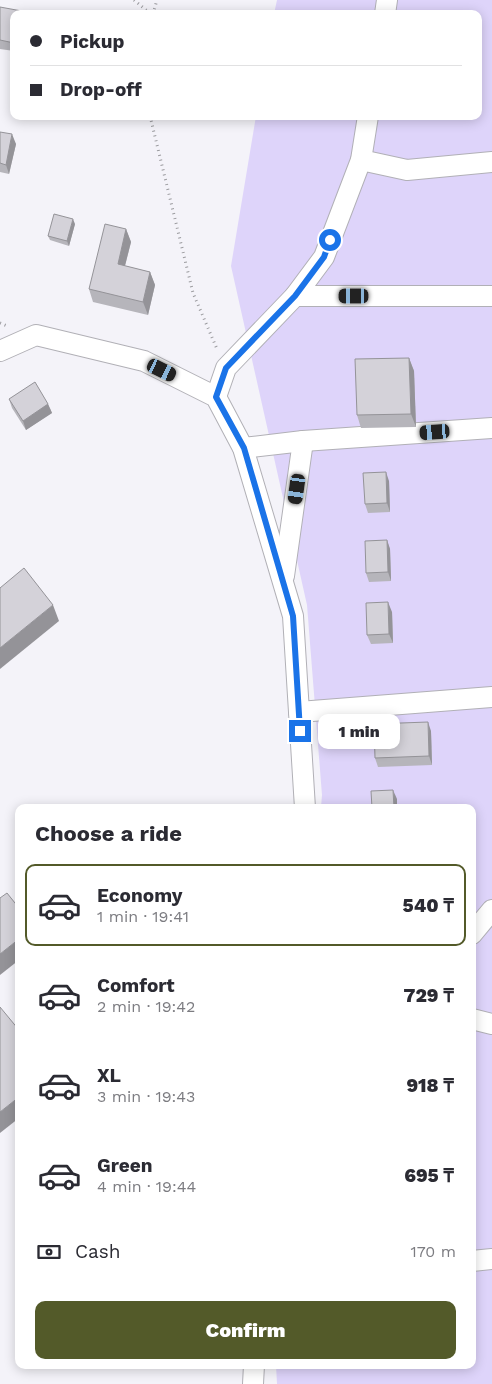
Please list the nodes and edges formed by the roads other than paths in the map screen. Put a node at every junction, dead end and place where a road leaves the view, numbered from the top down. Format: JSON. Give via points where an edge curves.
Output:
{"nodes":[{"id":1,"x":367,"y":120,"type":"edge"},
{"id":2,"x":361,"y":160,"type":"junction"},
{"id":3,"x":492,"y":162,"type":"edge"},
{"id":4,"x":295,"y":296,"type":"junction"},
{"id":5,"x":492,"y":296,"type":"edge"},
{"id":6,"x":0,"y":351,"type":"edge"},
{"id":7,"x":216,"y":397,"type":"junction"},
{"id":8,"x":492,"y":428,"type":"edge"},
{"id":9,"x":303,"y":441,"type":"junction"},
{"id":10,"x":244,"y":448,"type":"junction"},
{"id":11,"x":284,"y":580,"type":"junction"},
{"id":12,"x":492,"y":697,"type":"edge"},
{"id":13,"x":299,"y":712,"type":"junction"},
{"id":14,"x":305,"y":804,"type":"edge"},
{"id":15,"x":492,"y":910,"type":"edge"},
{"id":16,"x":476,"y":929,"type":"edge"},
{"id":17,"x":476,"y":1020,"type":"edge"},
{"id":18,"x":492,"y":1024,"type":"edge"},
{"id":19,"x":492,"y":1259,"type":"edge"},
{"id":20,"x":476,"y":1261,"type":"edge"},
{"id":21,"x":254,"y":1369,"type":"edge"},
{"id":22,"x":254,"y":1384,"type":"edge"}],
"edges":[{"from":1,"to":2,"type":"street"},
{"from":2,"to":3,"type":"street","via":[[407,170]]},
{"from":2,"to":4,"type":"street","via":[[324,257]]},
{"from":4,"to":5,"type":"street"},
{"from":4,"to":7,"type":"street","via":[[226,368]]},
{"from":6,"to":7,"type":"street","via":[[36,335],[144,361]]},
{"from":7,"to":10,"type":"street"},
{"from":8,"to":9,"type":"street"},
{"from":9,"to":10,"type":"street"},
{"from":9,"to":11,"type":"street"},
{"from":10,"to":11,"type":"street"},
{"from":11,"to":13,"type":"street","via":[[293,616]]},
{"from":12,"to":13,"type":"street"},
{"from":13,"to":14,"type":"street"},
{"from":15,"to":16,"type":"street"},
{"from":17,"to":18,"type":"street"},
{"from":19,"to":20,"type":"street"},
{"from":21,"to":22,"type":"street"}]}
